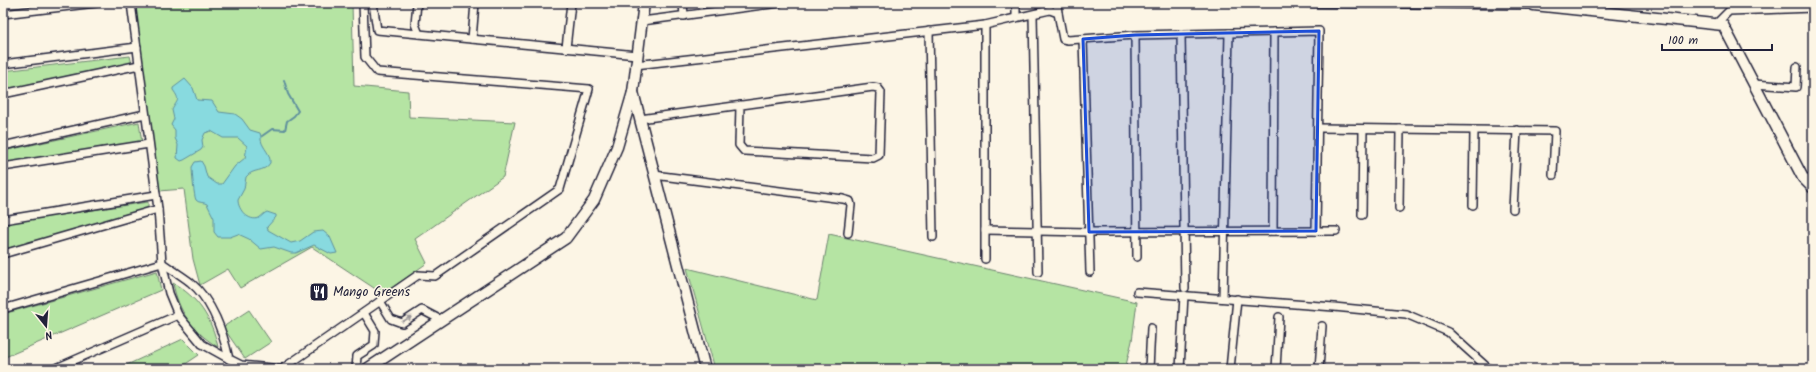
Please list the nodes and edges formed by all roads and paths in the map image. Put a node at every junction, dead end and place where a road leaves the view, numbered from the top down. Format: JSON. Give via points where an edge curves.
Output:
{"nodes":[{"id":1,"x":22,"y":3,"type":"edge"},
{"id":2,"x":96,"y":3,"type":"edge"},
{"id":3,"x":131,"y":3,"type":"edge"},
{"id":4,"x":363,"y":3,"type":"edge"},
{"id":5,"x":373,"y":3,"type":"edge"},
{"id":6,"x":417,"y":3,"type":"edge"},
{"id":7,"x":475,"y":3,"type":"edge"},
{"id":8,"x":571,"y":3,"type":"edge"},
{"id":9,"x":644,"y":3,"type":"edge"},
{"id":10,"x":684,"y":3,"type":"edge"},
{"id":11,"x":779,"y":3,"type":"edge"},
{"id":12,"x":1016,"y":3,"type":"edge"},
{"id":13,"x":1057,"y":3,"type":"edge"},
{"id":14,"x":1293,"y":3,"type":"edge"},
{"id":15,"x":1534,"y":4,"type":"edge"},
{"id":16,"x":1813,"y":8,"type":"edge"},
{"id":17,"x":23,"y":12,"type":"junction"},
{"id":18,"x":1058,"y":13,"type":"junction"},
{"id":19,"x":3,"y":14,"type":"edge"},
{"id":20,"x":1033,"y":15,"type":"junction"},
{"id":21,"x":684,"y":16,"type":"junction"},
{"id":22,"x":1016,"y":18,"type":"junction"},
{"id":23,"x":642,"y":21,"type":"junction"},
{"id":24,"x":1716,"y":24,"type":"junction"},
{"id":25,"x":985,"y":25,"type":"junction"},
{"id":26,"x":928,"y":30,"type":"junction"},
{"id":27,"x":1274,"y":32,"type":"junction"},
{"id":28,"x":1229,"y":33,"type":"junction"},
{"id":29,"x":419,"y":34,"type":"junction"},
{"id":30,"x":1181,"y":34,"type":"junction"},
{"id":31,"x":1135,"y":35,"type":"junction"},
{"id":32,"x":472,"y":39,"type":"junction"},
{"id":33,"x":1083,"y":40,"type":"junction"},
{"id":34,"x":137,"y":47,"type":"junction"},
{"id":35,"x":566,"y":48,"type":"junction"},
{"id":36,"x":636,"y":60,"type":"junction"},
{"id":37,"x":3,"y":64,"type":"edge"},
{"id":38,"x":139,"y":65,"type":"junction"},
{"id":39,"x":1796,"y":67,"type":"dead end"},
{"id":40,"x":1754,"y":84,"type":"junction"},
{"id":41,"x":633,"y":92,"type":"junction"},
{"id":42,"x":3,"y":94,"type":"edge"},
{"id":43,"x":740,"y":105,"type":"junction"},
{"id":44,"x":146,"y":114,"type":"junction"},
{"id":45,"x":640,"y":119,"type":"junction"},
{"id":46,"x":1318,"y":128,"type":"junction"},
{"id":47,"x":1363,"y":129,"type":"junction"},
{"id":48,"x":1400,"y":129,"type":"junction"},
{"id":49,"x":1474,"y":130,"type":"junction"},
{"id":50,"x":1517,"y":130,"type":"junction"},
{"id":51,"x":149,"y":144,"type":"junction"},
{"id":52,"x":3,"y":146,"type":"edge"},
{"id":53,"x":3,"y":167,"type":"edge"},
{"id":54,"x":654,"y":175,"type":"junction"},
{"id":55,"x":1553,"y":175,"type":"dead end"},
{"id":56,"x":1812,"y":185,"type":"edge"},
{"id":57,"x":156,"y":195,"type":"junction"},
{"id":58,"x":1473,"y":205,"type":"dead end"},
{"id":59,"x":1399,"y":208,"type":"dead end"},
{"id":60,"x":158,"y":209,"type":"junction"},
{"id":61,"x":1513,"y":209,"type":"dead end"},
{"id":62,"x":1362,"y":215,"type":"dead end"},
{"id":63,"x":3,"y":220,"type":"edge"},
{"id":64,"x":985,"y":230,"type":"junction"},
{"id":65,"x":1037,"y":231,"type":"junction"},
{"id":66,"x":1225,"y":231,"type":"junction"},
{"id":67,"x":1273,"y":231,"type":"junction"},
{"id":68,"x":1316,"y":231,"type":"junction"},
{"id":69,"x":1336,"y":231,"type":"dead end"},
{"id":70,"x":1089,"y":232,"type":"junction"},
{"id":71,"x":1135,"y":232,"type":"junction"},
{"id":72,"x":1186,"y":232,"type":"junction"},
{"id":73,"x":848,"y":233,"type":"dead end"},
{"id":74,"x":933,"y":237,"type":"dead end"},
{"id":75,"x":3,"y":254,"type":"edge"},
{"id":76,"x":1137,"y":257,"type":"dead end"},
{"id":77,"x":985,"y":258,"type":"dead end"},
{"id":78,"x":162,"y":263,"type":"junction"},
{"id":79,"x":1038,"y":272,"type":"dead end"},
{"id":80,"x":1090,"y":272,"type":"dead end"},
{"id":81,"x":1137,"y":292,"type":"dead end"},
{"id":82,"x":1185,"y":292,"type":"junction"},
{"id":83,"x":1223,"y":298,"type":"junction"},
{"id":84,"x":1236,"y":299,"type":"junction"},
{"id":85,"x":380,"y":301,"type":"junction"},
{"id":86,"x":3,"y":309,"type":"edge"},
{"id":87,"x":364,"y":313,"type":"junction"},
{"id":88,"x":178,"y":315,"type":"junction"},
{"id":89,"x":1279,"y":317,"type":"dead end"},
{"id":90,"x":441,"y":320,"type":"junction"},
{"id":91,"x":1322,"y":326,"type":"dead end"},
{"id":92,"x":1151,"y":328,"type":"dead end"},
{"id":93,"x":229,"y":359,"type":"junction"},
{"id":94,"x":238,"y":367,"type":"edge"},
{"id":95,"x":54,"y":369,"type":"edge"},
{"id":96,"x":356,"y":369,"type":"edge"},
{"id":97,"x":367,"y":369,"type":"edge"},
{"id":98,"x":705,"y":369,"type":"edge"},
{"id":99,"x":1149,"y":369,"type":"edge"},
{"id":100,"x":1180,"y":369,"type":"edge"},
{"id":101,"x":1230,"y":369,"type":"edge"},
{"id":102,"x":1276,"y":369,"type":"edge"},
{"id":103,"x":1319,"y":369,"type":"edge"},
{"id":104,"x":1489,"y":369,"type":"edge"}],
"edges":[{"from":1,"to":17,"type":"street"},
{"from":2,"to":17,"type":"street"},
{"from":3,"to":34,"type":"street"},
{"from":4,"to":85,"type":"street","via":[[365,57],[377,72],[589,89],[560,189],[435,276],[418,275]]},
{"from":5,"to":29,"type":"street","via":[[376,30]]},
{"from":6,"to":29,"type":"street","via":[[415,24]]},
{"from":7,"to":32,"type":"street"},
{"from":8,"to":35,"type":"street"},
{"from":9,"to":23,"type":"street"},
{"from":10,"to":21,"type":"street"},
{"from":11,"to":21,"type":"street"},
{"from":12,"to":22,"type":"street"},
{"from":13,"to":18,"type":"street"},
{"from":14,"to":15,"type":"street"},
{"from":15,"to":24,"type":"street"},
{"from":16,"to":24,"type":"street","via":[[1729,11]]},
{"from":17,"to":19,"type":"street"},
{"from":18,"to":20,"type":"street","via":[[1050,10]]},
{"from":18,"to":33,"type":"street","via":[[1063,39]]},
{"from":20,"to":22,"type":"street"},
{"from":20,"to":65,"type":"street"},
{"from":21,"to":23,"type":"street"},
{"from":22,"to":25,"type":"street"},
{"from":23,"to":36,"type":"street"},
{"from":24,"to":40,"type":"street","via":[[1724,25]]},
{"from":25,"to":26,"type":"street"},
{"from":25,"to":64,"type":"street"},
{"from":26,"to":36,"type":"street"},
{"from":26,"to":74,"type":"street"},
{"from":27,"to":28,"type":"street"},
{"from":27,"to":46,"type":"street","via":[[1319,31]]},
{"from":27,"to":67,"type":"street"},
{"from":28,"to":30,"type":"street"},
{"from":28,"to":66,"type":"street"},
{"from":29,"to":32,"type":"street"},
{"from":30,"to":31,"type":"street"},
{"from":30,"to":72,"type":"street"},
{"from":31,"to":33,"type":"street"},
{"from":31,"to":71,"type":"street"},
{"from":32,"to":35,"type":"street"},
{"from":33,"to":70,"type":"street"},
{"from":34,"to":37,"type":"street"},
{"from":34,"to":38,"type":"street"},
{"from":35,"to":36,"type":"street"},
{"from":36,"to":41,"type":"street"},
{"from":38,"to":42,"type":"street"},
{"from":38,"to":44,"type":"street"},
{"from":39,"to":40,"type":"street","via":[[1796,87]]},
{"from":40,"to":56,"type":"street","via":[[1803,178]]},
{"from":41,"to":45,"type":"street"},
{"from":41,"to":90,"type":"street","via":[[617,147],[594,200],[566,238]]},
{"from":43,"to":43,"type":"street","via":[[739,145],[744,151],[873,158],[878,155],[881,92],[878,88]]},
{"from":43,"to":45,"type":"street"},
{"from":44,"to":51,"type":"street"},
{"from":44,"to":52,"type":"street"},
{"from":45,"to":54,"type":"street"},
{"from":46,"to":47,"type":"street"},
{"from":46,"to":68,"type":"street"},
{"from":47,"to":48,"type":"street"},
{"from":47,"to":62,"type":"street"},
{"from":48,"to":49,"type":"street"},
{"from":48,"to":59,"type":"street"},
{"from":49,"to":50,"type":"street"},
{"from":49,"to":58,"type":"street"},
{"from":50,"to":55,"type":"street","via":[[1555,131]]},
{"from":50,"to":61,"type":"street"},
{"from":51,"to":53,"type":"street"},
{"from":51,"to":57,"type":"street"},
{"from":54,"to":73,"type":"street","via":[[850,201]]},
{"from":54,"to":98,"type":"street"},
{"from":57,"to":60,"type":"street"},
{"from":57,"to":63,"type":"street"},
{"from":60,"to":75,"type":"street"},
{"from":60,"to":78,"type":"street"},
{"from":64,"to":65,"type":"street"},
{"from":64,"to":77,"type":"street"},
{"from":65,"to":70,"type":"street"},
{"from":65,"to":79,"type":"street"},
{"from":66,"to":67,"type":"street"},
{"from":66,"to":72,"type":"street"},
{"from":66,"to":83,"type":"street"},
{"from":67,"to":68,"type":"street"},
{"from":68,"to":69,"type":"street"},
{"from":70,"to":71,"type":"street"},
{"from":70,"to":80,"type":"street"},
{"from":71,"to":72,"type":"street"},
{"from":71,"to":76,"type":"street"},
{"from":72,"to":82,"type":"street"},
{"from":78,"to":86,"type":"street"},
{"from":78,"to":88,"type":"street","via":[[169,293]]},
{"from":78,"to":93,"type":"street","via":[[192,283],[209,305],[223,333]]},
{"from":81,"to":82,"type":"street"},
{"from":82,"to":83,"type":"street"},
{"from":82,"to":100,"type":"street"},
{"from":83,"to":84,"type":"street"},
{"from":84,"to":101,"type":"street"},
{"from":84,"to":104,"type":"street","via":[[1406,314],[1448,332]]},
{"from":85,"to":87,"type":"street"},
{"from":85,"to":90,"type":"street","one_way":true,"via":[[391,318],[402,323],[422,310]]},
{"from":87,"to":94,"type":"street","via":[[282,369]]},
{"from":87,"to":96,"type":"street","via":[[375,331],[374,345],[357,356]]},
{"from":88,"to":93,"type":"street","via":[[202,344]]},
{"from":88,"to":95,"type":"street"},
{"from":89,"to":102,"type":"street"},
{"from":90,"to":97,"type":"street"},
{"from":91,"to":103,"type":"street"},
{"from":92,"to":99,"type":"street"},
{"from":93,"to":94,"type":"street"}]}
